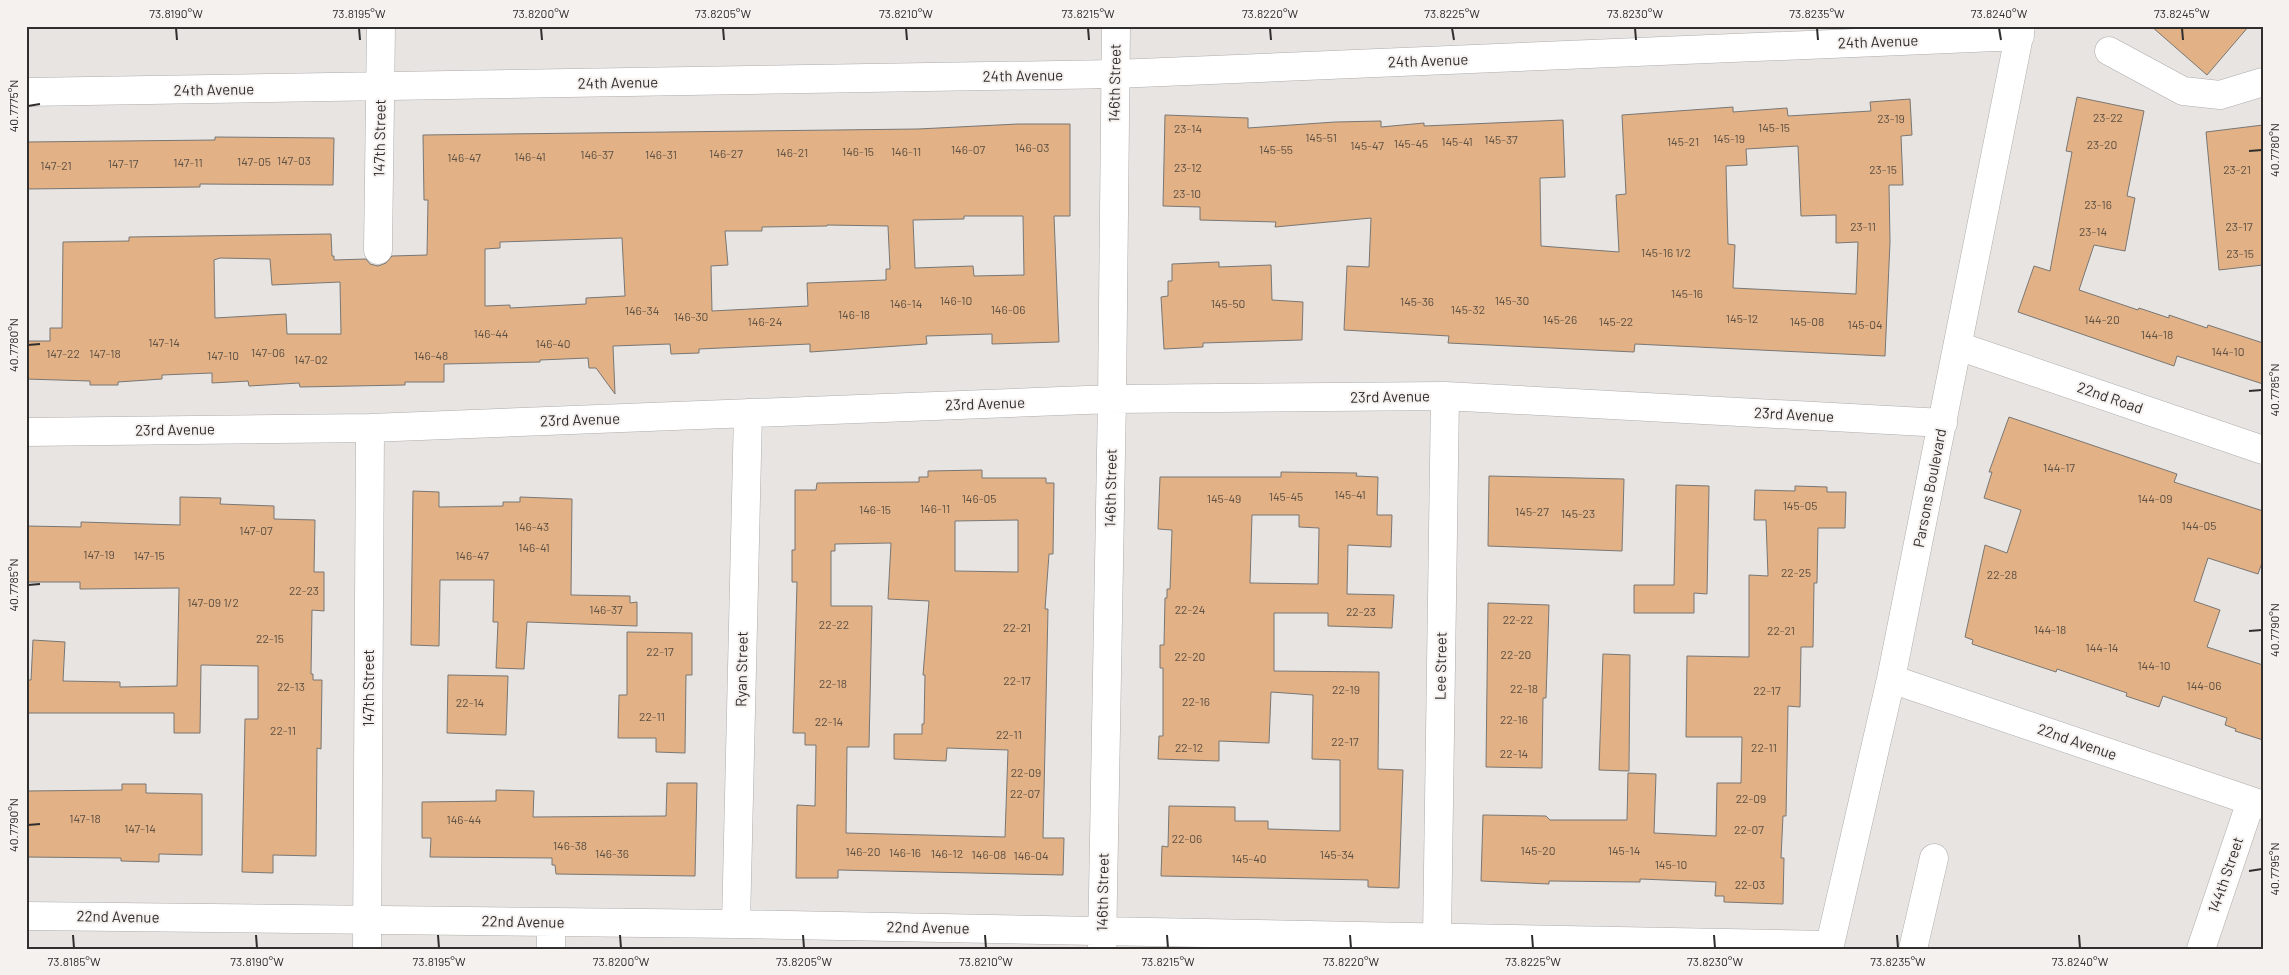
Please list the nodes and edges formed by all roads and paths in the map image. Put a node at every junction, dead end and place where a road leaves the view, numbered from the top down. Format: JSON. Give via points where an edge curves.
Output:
{"nodes":[{"id":1,"x":381,"y":26,"type":"edge"},
{"id":2,"x":1116,"y":26,"type":"edge"},
{"id":3,"x":2021,"y":31,"type":"edge"},
{"id":4,"x":2109,"y":51,"type":"dead end"},
{"id":5,"x":1115,"y":74,"type":"junction"},
{"id":6,"x":2263,"y":82,"type":"edge"},
{"id":7,"x":380,"y":87,"type":"junction"},
{"id":8,"x":26,"y":92,"type":"edge"},
{"id":9,"x":378,"y":250,"type":"dead end"},
{"id":10,"x":1958,"y":346,"type":"junction"},
{"id":11,"x":1445,"y":396,"type":"junction"},
{"id":12,"x":1112,"y":399,"type":"junction"},
{"id":13,"x":748,"y":413,"type":"junction"},
{"id":14,"x":1943,"y":424,"type":"junction"},
{"id":15,"x":370,"y":428,"type":"junction"},
{"id":16,"x":26,"y":432,"type":"edge"},
{"id":17,"x":2263,"y":450,"type":"edge"},
{"id":18,"x":1891,"y":679,"type":"junction"},
{"id":19,"x":2257,"y":803,"type":"edge"},
{"id":20,"x":1934,"y":858,"type":"dead end"},
{"id":21,"x":26,"y":916,"type":"edge"},
{"id":22,"x":367,"y":920,"type":"junction"},
{"id":23,"x":551,"y":922,"type":"junction"},
{"id":24,"x":736,"y":924,"type":"junction"},
{"id":25,"x":1437,"y":937,"type":"junction"},
{"id":26,"x":1102,"y":940,"type":"edge"},
{"id":27,"x":1829,"y":947,"type":"edge"},
{"id":28,"x":367,"y":949,"type":"edge"},
{"id":29,"x":551,"y":949,"type":"edge"},
{"id":30,"x":1913,"y":949,"type":"edge"},
{"id":31,"x":2201,"y":949,"type":"edge"}],
"edges":[{"from":1,"to":7,"type":"street","name":"147th Street"},
{"from":2,"to":5,"type":"street","name":"146th Street"},
{"from":3,"to":5,"type":"street","name":"24th Avenue"},
{"from":3,"to":10,"type":"street","name":"Parsons Boulevard"},
{"from":4,"to":6,"type":"street","via":[[2183,91],[2220,95]]},
{"from":5,"to":7,"type":"street","name":"24th Avenue"},
{"from":5,"to":12,"type":"street","name":"146th Street"},
{"from":7,"to":8,"type":"street","name":"24th Avenue"},
{"from":7,"to":9,"type":"street","name":"147th Street"},
{"from":10,"to":14,"type":"street","name":"Parsons Boulevard"},
{"from":10,"to":17,"type":"street","name":"22nd Road"},
{"from":11,"to":12,"type":"street","name":"23rd Avenue"},
{"from":11,"to":14,"type":"street","name":"23rd Avenue"},
{"from":11,"to":25,"type":"street","name":"Lee Street"},
{"from":12,"to":13,"type":"street","name":"23rd Avenue"},
{"from":12,"to":26,"type":"street","name":"146th Street"},
{"from":13,"to":15,"type":"street","name":"23rd Avenue"},
{"from":13,"to":24,"type":"street","name":"Ryan Street"},
{"from":14,"to":18,"type":"street","name":"Parsons Boulevard"},
{"from":15,"to":16,"type":"street","name":"23rd Avenue"},
{"from":15,"to":22,"type":"street","name":"147th Street"},
{"from":18,"to":19,"type":"street","name":"22nd Avenue"},
{"from":18,"to":27,"type":"street","name":"Parsons Boulevard"},
{"from":19,"to":31,"type":"street","name":"144th Street"},
{"from":20,"to":30,"type":"street"},
{"from":21,"to":22,"type":"street","name":"22nd Avenue"},
{"from":22,"to":23,"type":"street","name":"22nd Avenue"},
{"from":22,"to":28,"type":"street","name":"147th Street"},
{"from":23,"to":24,"type":"street","name":"22nd Avenue"},
{"from":23,"to":29,"type":"street"},
{"from":24,"to":26,"type":"street","name":"22nd Avenue"},
{"from":25,"to":26,"type":"street","name":"22nd Avenue"},
{"from":25,"to":27,"type":"street","name":"22nd Avenue"}]}
